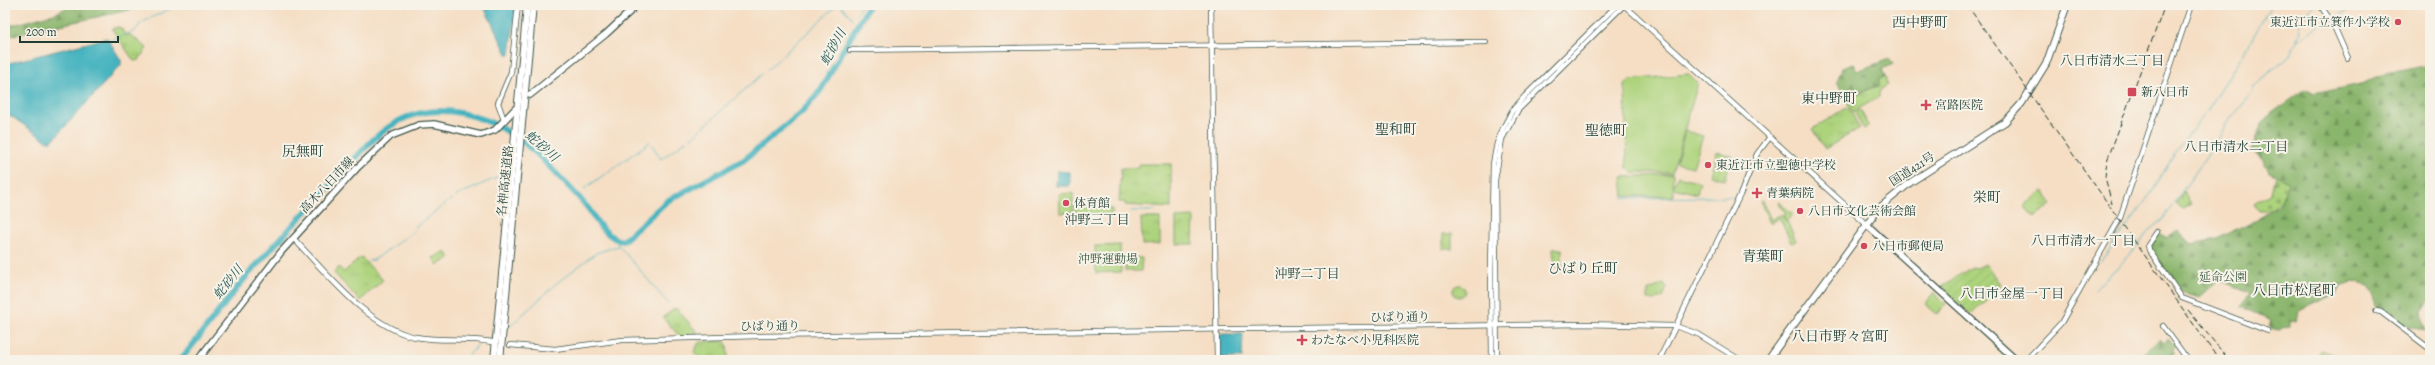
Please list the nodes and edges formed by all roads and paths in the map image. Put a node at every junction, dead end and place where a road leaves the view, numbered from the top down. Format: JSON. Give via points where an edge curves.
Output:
{"nodes":[{"id":1,"x":518,"y":5,"type":"edge"},
{"id":2,"x":527,"y":5,"type":"edge"},
{"id":3,"x":533,"y":5,"type":"edge"},
{"id":4,"x":637,"y":5,"type":"edge"},
{"id":5,"x":1211,"y":5,"type":"edge"},
{"id":6,"x":1617,"y":5,"type":"edge"},
{"id":7,"x":1624,"y":5,"type":"edge"},
{"id":8,"x":2067,"y":5,"type":"edge"},
{"id":9,"x":2191,"y":5,"type":"edge"},
{"id":10,"x":2320,"y":5,"type":"edge"},
{"id":11,"x":1486,"y":42,"type":"dead end"},
{"id":12,"x":1212,"y":46,"type":"junction"},
{"id":13,"x":850,"y":50,"type":"dead end"},
{"id":14,"x":2348,"y":58,"type":"dead end"},
{"id":15,"x":530,"y":95,"type":"dead end"},
{"id":16,"x":515,"y":109,"type":"dead end"},
{"id":17,"x":504,"y":120,"type":"junction"},
{"id":18,"x":1770,"y":137,"type":"junction"},
{"id":19,"x":517,"y":148,"type":"junction"},
{"id":20,"x":511,"y":213,"type":"junction"},
{"id":21,"x":1866,"y":224,"type":"junction"},
{"id":22,"x":2157,"y":232,"type":"dead end"},
{"id":23,"x":293,"y":238,"type":"junction"},
{"id":24,"x":2376,"y":311,"type":"dead end"},
{"id":25,"x":1494,"y":326,"type":"junction"},
{"id":26,"x":1675,"y":326,"type":"junction"},
{"id":27,"x":2162,"y":326,"type":"dead end"},
{"id":28,"x":1217,"y":330,"type":"junction"},
{"id":29,"x":2268,"y":331,"type":"dead end"},
{"id":30,"x":492,"y":342,"type":"dead end"},
{"id":31,"x":510,"y":345,"type":"dead end"},
{"id":32,"x":2430,"y":349,"type":"edge"},
{"id":33,"x":198,"y":360,"type":"edge"},
{"id":34,"x":494,"y":360,"type":"edge"},
{"id":35,"x":500,"y":360,"type":"edge"},
{"id":36,"x":1217,"y":360,"type":"edge"},
{"id":37,"x":1492,"y":360,"type":"edge"},
{"id":38,"x":1497,"y":360,"type":"edge"},
{"id":39,"x":1660,"y":360,"type":"edge"},
{"id":40,"x":1740,"y":360,"type":"edge"},
{"id":41,"x":1768,"y":360,"type":"edge"},
{"id":42,"x":2016,"y":360,"type":"edge"},
{"id":43,"x":2026,"y":360,"type":"edge"},
{"id":44,"x":2188,"y":360,"type":"edge"}],
"edges":[{"from":1,"to":17,"type":"street","via":[[511,72],[498,103]]},
{"from":2,"to":19,"type":"highway","name":"名神高速道路","via":[[516,131]]},
{"from":3,"to":19,"type":"highway","name":"名神高速道路","via":[[521,136]]},
{"from":4,"to":15,"type":"main road","via":[[612,29]]},
{"from":5,"to":12,"type":"street"},
{"from":6,"to":25,"type":"street","via":[[1525,96],[1512,111],[1496,143],[1491,181]]},
{"from":7,"to":18,"type":"street"},
{"from":7,"to":25,"type":"street","via":[[1518,110],[1502,139],[1495,180]]},
{"from":8,"to":21,"type":"highway","name":"国道421号","via":[[2046,64],[2022,103],[2005,122],[1900,190],[1879,208]]},
{"from":9,"to":43,"type":"street","via":[[2120,218],[2061,323]]},
{"from":10,"to":14,"type":"street","via":[[2333,24]]},
{"from":11,"to":12,"type":"street"},
{"from":12,"to":13,"type":"street"},
{"from":12,"to":28,"type":"street"},
{"from":16,"to":17,"type":"main road","name":"高木八日市線"},
{"from":17,"to":23,"type":"main road","name":"高木八日市線","via":[[495,130],[481,135],[452,126],[428,124],[410,127],[391,136]]},
{"from":18,"to":21,"type":"street"},
{"from":18,"to":26,"type":"street","via":[[1757,154],[1740,195]]},
{"from":19,"to":20,"type":"highway","name":"名神高速道路"},
{"from":20,"to":34,"type":"highway","name":"名神高速道路"},
{"from":20,"to":35,"type":"highway","name":"名神高速道路"},
{"from":21,"to":41,"type":"highway","name":"国道421号"},
{"from":21,"to":42,"type":"main road"},
{"from":22,"to":29,"type":"street","via":[[2148,245],[2149,250],[2182,298]]},
{"from":23,"to":30,"type":"street","via":[[367,314],[383,325],[406,335],[427,339]]},
{"from":23,"to":33,"type":"main road","name":"高木八日市線","via":[[260,277]]},
{"from":24,"to":32,"type":"street","via":[[2381,312]]},
{"from":25,"to":26,"type":"street","name":"ひばり通り"},
{"from":25,"to":28,"type":"street","name":"ひばり通り"},
{"from":25,"to":37,"type":"street"},
{"from":25,"to":38,"type":"street"},
{"from":26,"to":39,"type":"street"},
{"from":26,"to":40,"type":"street","name":"ひばり通り","via":[[1698,334]]},
{"from":27,"to":44,"type":"street"},
{"from":28,"to":31,"type":"street","name":"ひばり通り","via":[[683,338],[622,340],[555,349]]},
{"from":28,"to":36,"type":"street"}]}
